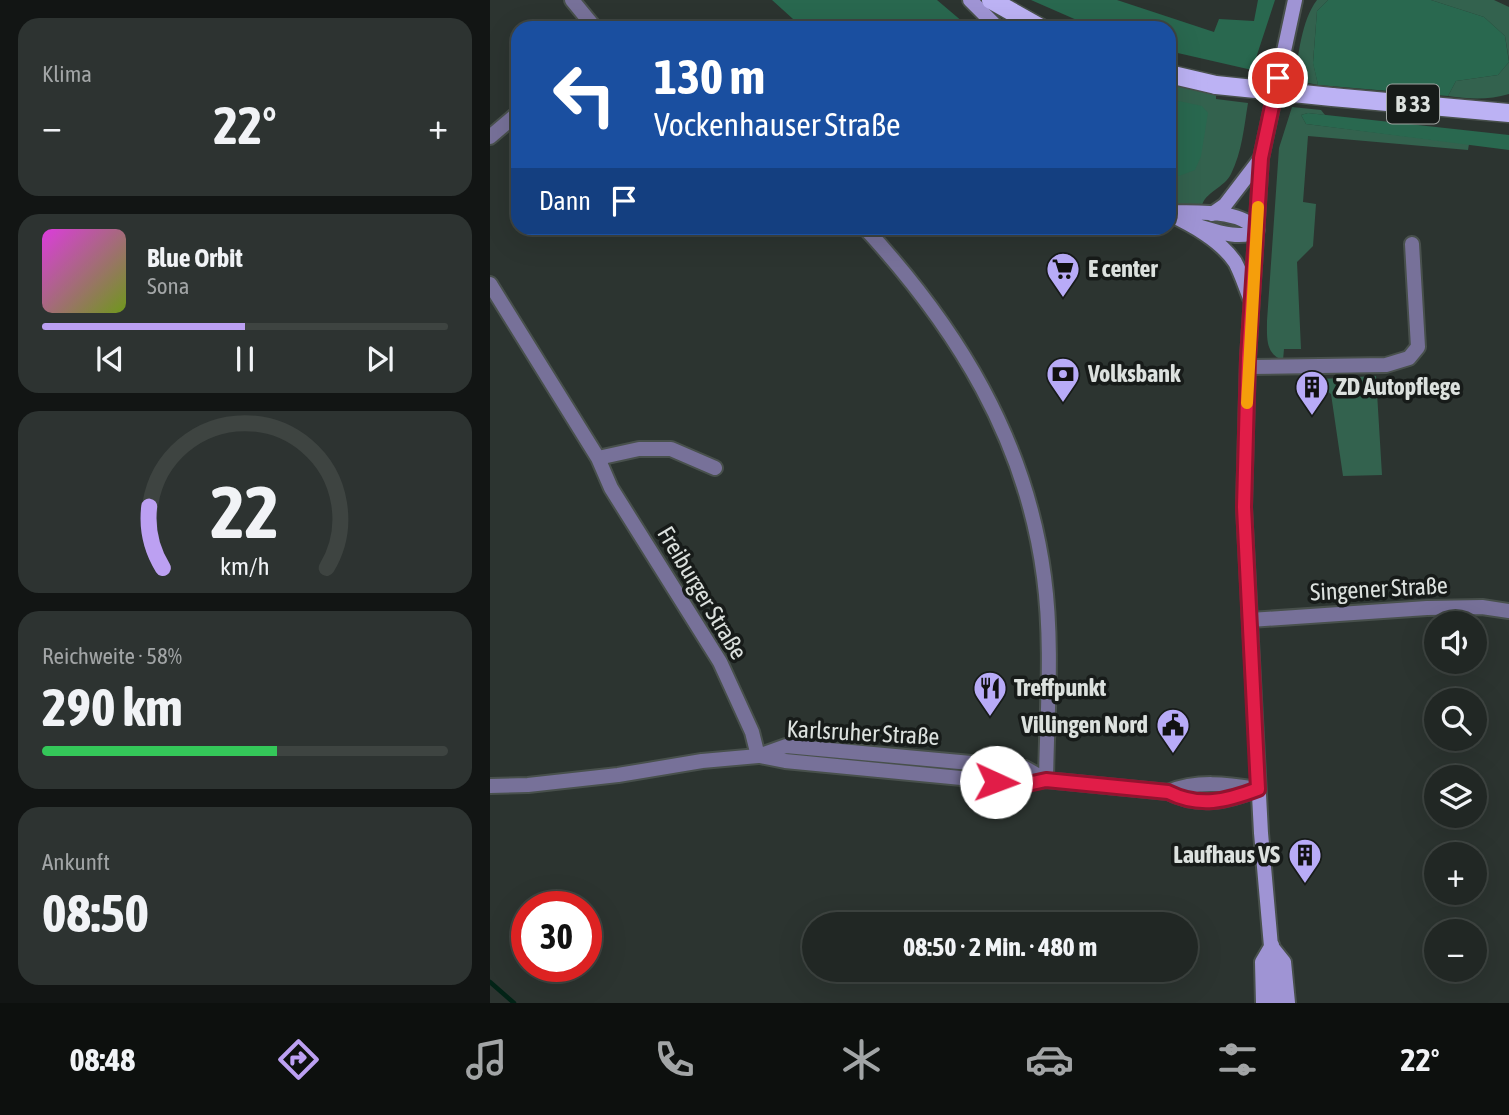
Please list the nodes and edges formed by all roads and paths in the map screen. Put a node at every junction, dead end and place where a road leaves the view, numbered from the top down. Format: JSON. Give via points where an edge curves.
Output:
{"nodes":[{"id":1,"x":572,"y":0,"type":"edge"},
{"id":2,"x":970,"y":0,"type":"edge"},
{"id":3,"x":991,"y":0,"type":"edge"},
{"id":4,"x":1295,"y":0,"type":"edge"},
{"id":5,"x":588,"y":21,"type":"edge"},
{"id":6,"x":991,"y":21,"type":"edge"},
{"id":7,"x":1028,"y":21,"type":"edge"},
{"id":8,"x":1176,"y":76,"type":"edge"},
{"id":9,"x":1504,"y":109,"type":"edge"},
{"id":10,"x":511,"y":119,"type":"edge"},
{"id":11,"x":490,"y":138,"type":"edge"},
{"id":12,"x":1261,"y":158,"type":"junction"},
{"id":13,"x":1176,"y":213,"type":"edge"},
{"id":14,"x":1212,"y":214,"type":"junction"},
{"id":15,"x":1176,"y":217,"type":"edge"},
{"id":16,"x":1188,"y":223,"type":"junction"},
{"id":17,"x":1257,"y":230,"type":"junction"},
{"id":18,"x":871,"y":235,"type":"edge"},
{"id":19,"x":1412,"y":244,"type":"dead end"},
{"id":20,"x":490,"y":285,"type":"edge"},
{"id":21,"x":1251,"y":302,"type":"junction"},
{"id":22,"x":1248,"y":368,"type":"junction"},
{"id":23,"x":597,"y":458,"type":"junction"},
{"id":24,"x":715,"y":468,"type":"dead end"},
{"id":25,"x":1509,"y":611,"type":"edge"},
{"id":26,"x":1251,"y":620,"type":"junction"},
{"id":27,"x":758,"y":755,"type":"junction"},
{"id":28,"x":1046,"y":780,"type":"junction"},
{"id":29,"x":490,"y":786,"type":"edge"},
{"id":30,"x":1258,"y":789,"type":"junction"},
{"id":31,"x":1272,"y":945,"type":"junction"},
{"id":32,"x":1263,"y":1003,"type":"edge"},
{"id":33,"x":1276,"y":1003,"type":"edge"},
{"id":34,"x":1289,"y":1003,"type":"edge"}],
"edges":[{"from":1,"to":5,"type":"street"},
{"from":2,"to":6,"type":"main road"},
{"from":3,"to":7,"type":"main road"},
{"from":4,"to":12,"type":"main road"},
{"from":8,"to":9,"type":"main road","number":"B 33","bridge":true,"via":[[1216,85],[1332,97]]},
{"from":10,"to":11,"type":"street"},
{"from":12,"to":14,"type":"main road","via":[[1225,205]]},
{"from":12,"to":17,"type":"main road"},
{"from":13,"to":14,"type":"main road"},
{"from":14,"to":17,"type":"main road","via":[[1245,219]]},
{"from":15,"to":16,"type":"main road"},
{"from":16,"to":17,"type":"main road","via":[[1243,235]]},
{"from":16,"to":21,"type":"main road","via":[[1224,248],[1236,264]]},
{"from":17,"to":21,"type":"main road"},
{"from":18,"to":28,"type":"street","via":[[935,311],[976,375],[1008,443],[1029,506],[1045,581]]},
{"from":19,"to":22,"type":"street","via":[[1418,347],[1409,358],[1386,365]]},
{"from":20,"to":23,"type":"street","name":"Freiburger Straße"},
{"from":21,"to":22,"type":"main road"},
{"from":22,"to":26,"type":"main road","via":[[1244,507]]},
{"from":23,"to":24,"type":"street","via":[[639,449],[671,449]]},
{"from":23,"to":27,"type":"street","name":"Freiburger Straße","via":[[611,488],[720,662]]},
{"from":25,"to":26,"type":"street","name":"Singener Straße","via":[[1427,608]]},
{"from":26,"to":30,"type":"main road"},
{"from":27,"to":28,"type":"street","name":"Karlsruher Straße","via":[[1023,785]]},
{"from":27,"to":29,"type":"street","name":"Karlsruher Straße","via":[[618,775]]},
{"from":28,"to":30,"type":"street","name":"Karlsruher Straße","via":[[1168,792],[1223,783]]},
{"from":30,"to":31,"type":"main road"},
{"from":31,"to":32,"type":"main road","via":[[1262,961]]},
{"from":31,"to":33,"type":"main road"},
{"from":31,"to":34,"type":"main road","via":[[1284,962]]}]}
